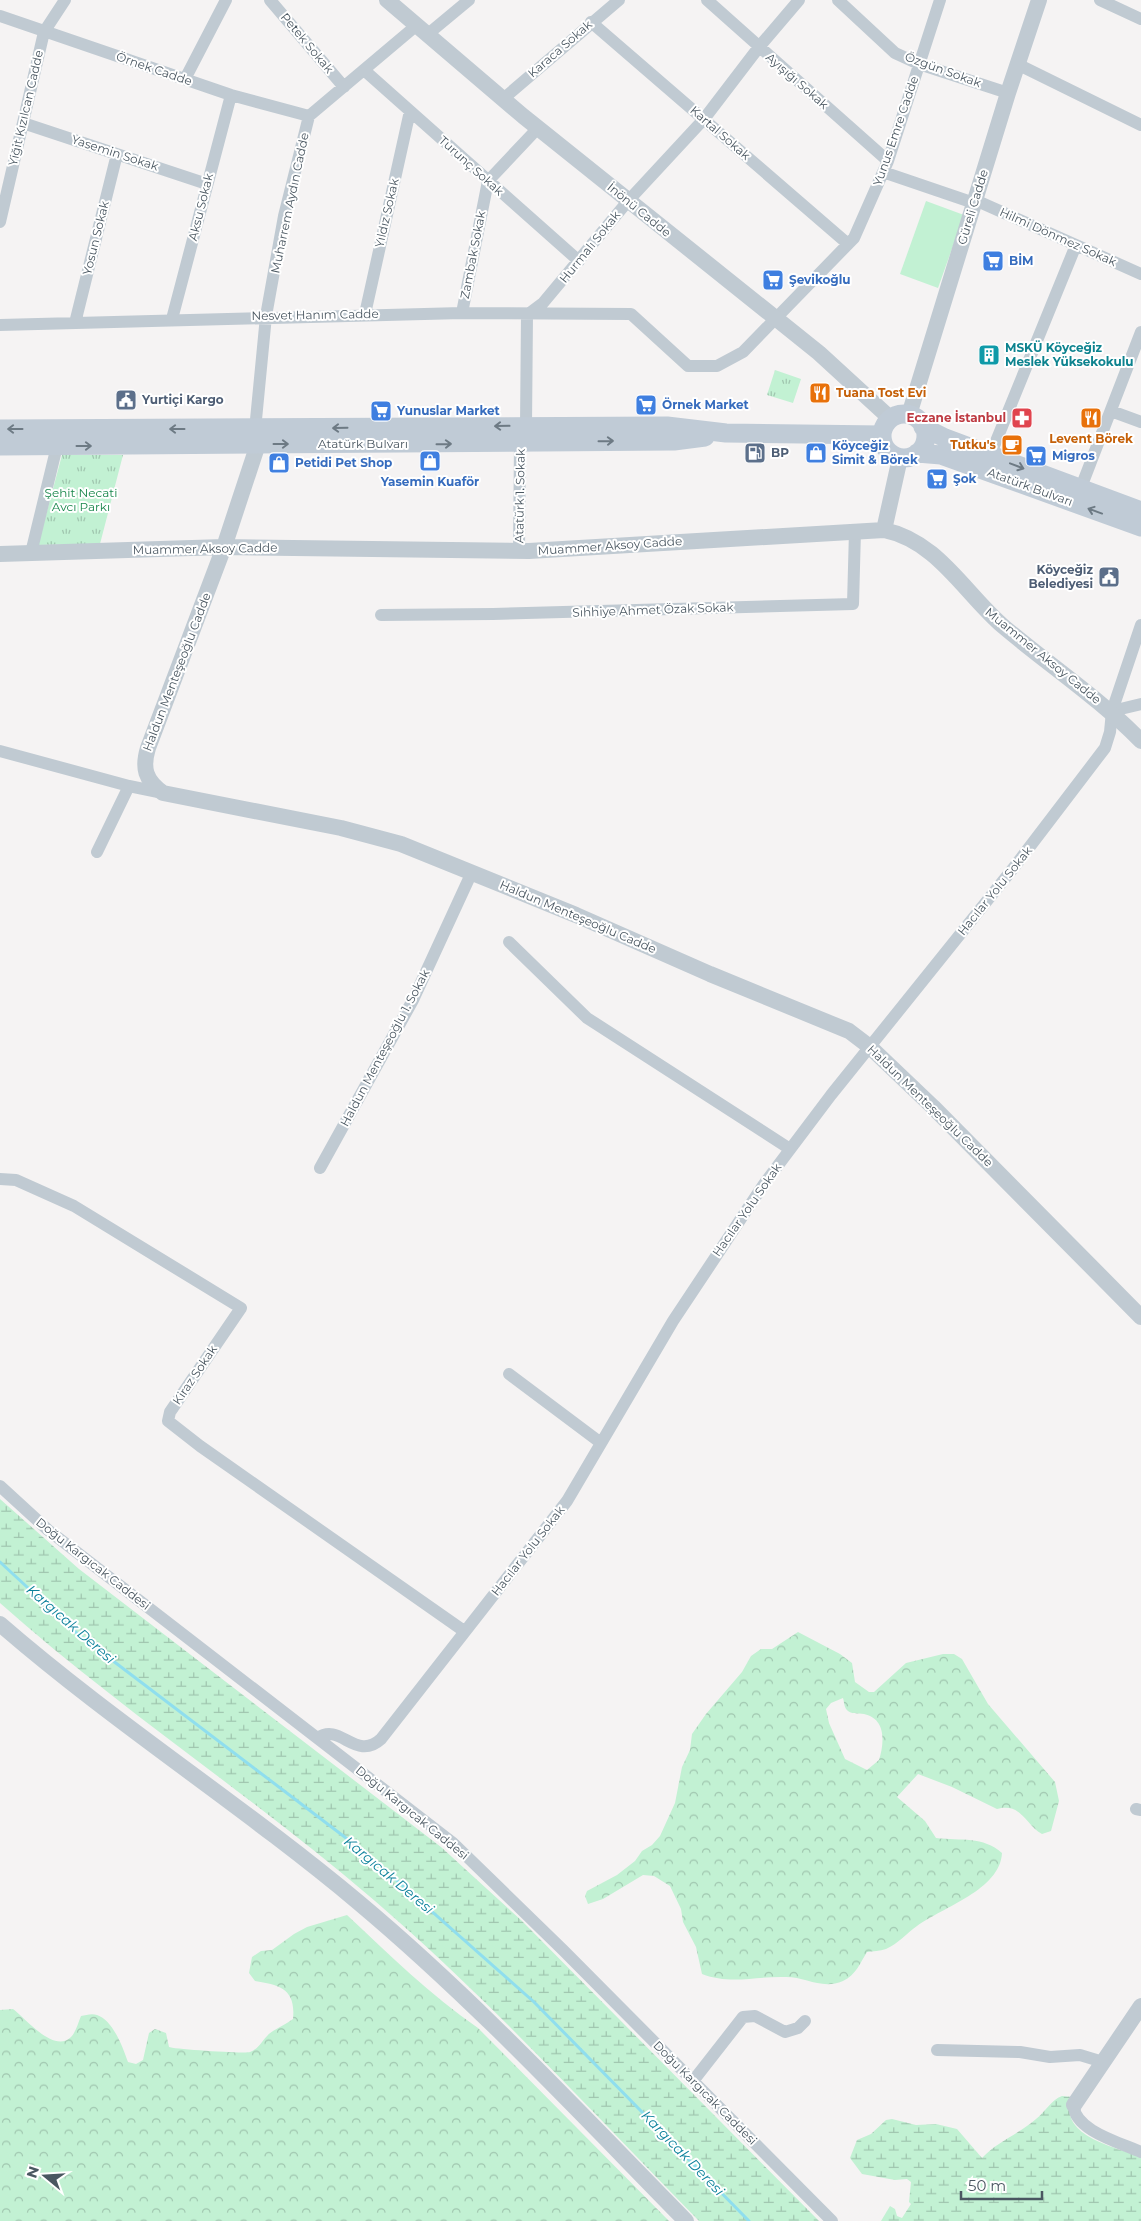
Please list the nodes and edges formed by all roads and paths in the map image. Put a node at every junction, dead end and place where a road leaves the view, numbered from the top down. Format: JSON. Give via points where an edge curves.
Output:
{"nodes":[{"id":1,"x":65,"y":0,"type":"edge"},
{"id":2,"x":226,"y":0,"type":"edge"},
{"id":3,"x":270,"y":0,"type":"edge"},
{"id":4,"x":387,"y":0,"type":"edge"},
{"id":5,"x":470,"y":0,"type":"edge"},
{"id":6,"x":619,"y":0,"type":"edge"},
{"id":7,"x":707,"y":0,"type":"edge"},
{"id":8,"x":799,"y":0,"type":"edge"},
{"id":9,"x":838,"y":0,"type":"edge"},
{"id":10,"x":940,"y":0,"type":"edge"},
{"id":11,"x":1039,"y":0,"type":"edge"},
{"id":12,"x":1100,"y":0,"type":"edge"},
{"id":13,"x":0,"y":16,"type":"edge"},
{"id":14,"x":1141,"y":19,"type":"edge"},
{"id":15,"x":591,"y":22,"type":"junction"},
{"id":16,"x":423,"y":30,"type":"junction"},
{"id":17,"x":44,"y":32,"type":"junction"},
{"id":18,"x":759,"y":47,"type":"junction"},
{"id":19,"x":919,"y":64,"type":"junction"},
{"id":20,"x":1017,"y":64,"type":"junction"},
{"id":21,"x":364,"y":70,"type":"junction"},
{"id":22,"x":186,"y":79,"type":"junction"},
{"id":23,"x":344,"y":87,"type":"junction"},
{"id":24,"x":1008,"y":93,"type":"junction"},
{"id":25,"x":231,"y":95,"type":"junction"},
{"id":26,"x":503,"y":99,"type":"junction"},
{"id":27,"x":410,"y":111,"type":"junction"},
{"id":28,"x":310,"y":116,"type":"junction"},
{"id":29,"x":704,"y":119,"type":"junction"},
{"id":30,"x":23,"y":123,"type":"junction"},
{"id":31,"x":1141,"y":125,"type":"edge"},
{"id":32,"x":538,"y":128,"type":"junction"},
{"id":33,"x":117,"y":154,"type":"junction"},
{"id":34,"x":886,"y":166,"type":"junction"},
{"id":35,"x":488,"y":181,"type":"junction"},
{"id":36,"x":207,"y":184,"type":"junction"},
{"id":37,"x":628,"y":201,"type":"junction"},
{"id":38,"x":975,"y":201,"type":"junction"},
{"id":39,"x":0,"y":222,"type":"edge"},
{"id":40,"x":848,"y":244,"type":"junction"},
{"id":41,"x":1076,"y":245,"type":"junction"},
{"id":42,"x":579,"y":261,"type":"junction"},
{"id":43,"x":1141,"y":274,"type":"edge"},
{"id":44,"x":462,"y":313,"type":"junction"},
{"id":45,"x":364,"y":314,"type":"junction"},
{"id":46,"x":527,"y":315,"type":"junction"},
{"id":47,"x":266,"y":316,"type":"junction"},
{"id":48,"x":172,"y":319,"type":"junction"},
{"id":49,"x":776,"y":320,"type":"junction"},
{"id":50,"x":75,"y":323,"type":"junction"},
{"id":51,"x":0,"y":325,"type":"edge"},
{"id":52,"x":1141,"y":332,"type":"edge"},
{"id":53,"x":688,"y":366,"type":"joint"},
{"id":54,"x":1110,"y":411,"type":"junction"},
{"id":55,"x":1141,"y":422,"type":"edge"},
{"id":56,"x":901,"y":424,"type":"junction"},
{"id":57,"x":0,"y":429,"type":"edge"},
{"id":58,"x":523,"y":434,"type":"junction"},
{"id":59,"x":257,"y":437,"type":"junction"},
{"id":60,"x":0,"y":446,"type":"edge"},
{"id":61,"x":57,"y":446,"type":"junction"},
{"id":62,"x":908,"y":456,"type":"junction"},
{"id":63,"x":990,"y":456,"type":"junction"},
{"id":64,"x":1080,"y":490,"type":"junction"},
{"id":65,"x":1141,"y":511,"type":"edge"},
{"id":66,"x":1141,"y":527,"type":"edge"},
{"id":67,"x":884,"y":530,"type":"junction"},
{"id":68,"x":855,"y":531,"type":"junction"},
{"id":69,"x":224,"y":547,"type":"junction"},
{"id":70,"x":519,"y":550,"type":"junction"},
{"id":71,"x":31,"y":553,"type":"junction"},
{"id":72,"x":0,"y":554,"type":"edge"},
{"id":73,"x":381,"y":615,"type":"dead end"},
{"id":74,"x":1141,"y":625,"type":"edge"},
{"id":75,"x":1141,"y":704,"type":"edge"},
{"id":76,"x":1112,"y":711,"type":"junction"},
{"id":77,"x":1141,"y":741,"type":"edge"},
{"id":78,"x":0,"y":751,"type":"edge"},
{"id":79,"x":129,"y":786,"type":"junction"},
{"id":80,"x":163,"y":792,"type":"junction"},
{"id":81,"x":98,"y":852,"type":"dead end"},
{"id":82,"x":472,"y":872,"type":"junction"},
{"id":83,"x":508,"y":942,"type":"dead end"},
{"id":84,"x":870,"y":1047,"type":"junction"},
{"id":85,"x":790,"y":1149,"type":"junction"},
{"id":86,"x":320,"y":1168,"type":"dead end"},
{"id":87,"x":0,"y":1179,"type":"edge"},
{"id":88,"x":1141,"y":1317,"type":"edge"},
{"id":89,"x":508,"y":1374,"type":"dead end"},
{"id":90,"x":601,"y":1443,"type":"junction"},
{"id":91,"x":0,"y":1486,"type":"edge"},
{"id":92,"x":0,"y":1624,"type":"edge"},
{"id":93,"x":464,"y":1631,"type":"junction"},
{"id":94,"x":318,"y":1738,"type":"junction"},
{"id":95,"x":1141,"y":2006,"type":"edge"},
{"id":96,"x":805,"y":2021,"type":"dead end"},
{"id":97,"x":937,"y":2050,"type":"dead end"},
{"id":98,"x":1103,"y":2062,"type":"junction"},
{"id":99,"x":694,"y":2081,"type":"junction"},
{"id":100,"x":1074,"y":2106,"type":"joint"},
{"id":101,"x":1141,"y":2152,"type":"edge"},
{"id":102,"x":686,"y":2221,"type":"edge"},
{"id":103,"x":832,"y":2221,"type":"edge"}],
"edges":[{"from":1,"to":17,"type":"street","name":"Yiğit Kızılcan Cadde"},
{"from":2,"to":22,"type":"street"},
{"from":3,"to":23,"type":"street","name":"Petek Sokak"},
{"from":4,"to":16,"type":"street","name":"İnönü Cadde"},
{"from":5,"to":16,"type":"street","name":"Muharrem Aydın Cadde"},
{"from":6,"to":15,"type":"street","name":"Karaca Sokak"},
{"from":7,"to":18,"type":"street","name":"Ayışığı Sokak"},
{"from":8,"to":18,"type":"street","name":"Hurmalı Sokak"},
{"from":9,"to":19,"type":"street","name":"Özgün Sokak","via":[[895,53]]},
{"from":10,"to":19,"type":"street","name":"Yunus Emre Cadde"},
{"from":11,"to":20,"type":"street","name":"Güreli Cadde"},
{"from":12,"to":14,"type":"street"},
{"from":13,"to":17,"type":"street","name":"Örnek Cadde"},
{"from":15,"to":26,"type":"street","name":"Karaca Sokak"},
{"from":15,"to":29,"type":"street","name":"Kartal Sokak"},
{"from":16,"to":21,"type":"street","name":"Muharrem Aydın Cadde"},
{"from":16,"to":26,"type":"street","name":"İnönü Cadde"},
{"from":17,"to":22,"type":"street","name":"Örnek Cadde"},
{"from":17,"to":30,"type":"street","name":"Yiğit Kızılcan Cadde"},
{"from":18,"to":29,"type":"street","name":"Hurmalı Sokak"},
{"from":18,"to":34,"type":"street","name":"Ayışığı Sokak"},
{"from":19,"to":24,"type":"street","name":"Özgün Sokak"},
{"from":19,"to":34,"type":"street","name":"Yunus Emre Cadde"},
{"from":20,"to":24,"type":"street","name":"Güreli Cadde"},
{"from":20,"to":31,"type":"street"},
{"from":21,"to":23,"type":"street","name":"Muharrem Aydın Cadde"},
{"from":21,"to":27,"type":"street","name":"Turunç Sokak"},
{"from":22,"to":25,"type":"street","name":"Örnek Cadde"},
{"from":23,"to":28,"type":"street","name":"Muharrem Aydın Cadde"},
{"from":24,"to":38,"type":"street","name":"Güreli Cadde"},
{"from":25,"to":28,"type":"street","name":"Örnek Cadde"},
{"from":25,"to":36,"type":"street","name":"Aksu Sokak"},
{"from":26,"to":32,"type":"street","name":"İnönü Cadde"},
{"from":27,"to":35,"type":"street","name":"Turunç Sokak"},
{"from":27,"to":45,"type":"street","name":"Yıldız Sokak"},
{"from":28,"to":47,"type":"street","name":"Muharrem Aydın Cadde","via":[[284,216]]},
{"from":29,"to":37,"type":"street","name":"Hurmalı Sokak"},
{"from":29,"to":40,"type":"street","name":"Kartal Sokak"},
{"from":30,"to":33,"type":"street","name":"Yasemin Sokak"},
{"from":30,"to":39,"type":"street","name":"Yiğit Kızılcan Cadde"},
{"from":32,"to":35,"type":"street"},
{"from":32,"to":37,"type":"street","name":"İnönü Cadde"},
{"from":33,"to":36,"type":"street","name":"Yasemin Sokak"},
{"from":33,"to":50,"type":"street","name":"Yosun Sokak"},
{"from":34,"to":38,"type":"street","name":"Ayışığı Sokak"},
{"from":34,"to":40,"type":"street","name":"Yunus Emre Cadde","via":[[854,238]]},
{"from":35,"to":42,"type":"street","name":"Turunç Sokak"},
{"from":35,"to":44,"type":"street","name":"Zambak Sokak"},
{"from":36,"to":48,"type":"street","name":"Aksu Sokak"},
{"from":37,"to":42,"type":"street","name":"Hurmalı Sokak"},
{"from":37,"to":49,"type":"street","name":"İnönü Cadde"},
{"from":38,"to":41,"type":"street","name":"Hilmi Dönmez Sokak"},
{"from":38,"to":56,"type":"street","name":"Güreli Cadde"},
{"from":40,"to":49,"type":"street","name":"Yunus Emre Cadde"},
{"from":41,"to":43,"type":"street","name":"Hilmi Dönmez Sokak"},
{"from":41,"to":63,"type":"street"},
{"from":42,"to":46,"type":"street","name":"Hurmalı Sokak","via":[[543,303]]},
{"from":44,"to":45,"type":"street","name":"Nesvet Hanım Cadde"},
{"from":44,"to":46,"type":"street","name":"Nesvet Hanım Cadde"},
{"from":45,"to":47,"type":"street","name":"Nesvet Hanım Cadde"},
{"from":46,"to":53,"type":"street","name":"Nesvet Hanım Cadde","via":[[630,314]]},
{"from":46,"to":58,"type":"street"},
{"from":47,"to":48,"type":"street","name":"Nesvet Hanım Cadde"},
{"from":47,"to":59,"type":"street","name":"Muharrem Aydın Cadde"},
{"from":48,"to":50,"type":"street","name":"Nesvet Hanım Cadde"},
{"from":49,"to":53,"type":"street","name":"Yunus Emre Cadde","via":[[743,352],[717,366]]},
{"from":49,"to":56,"type":"street","name":"İnönü Cadde"},
{"from":50,"to":51,"type":"street","name":"Nesvet Hanım Cadde"},
{"from":52,"to":54,"type":"street"},
{"from":54,"to":55,"type":"street"},
{"from":54,"to":64,"type":"street"},
{"from":56,"to":58,"type":"main road","name":"Atatürk Bulvarı","via":[[726,433],[668,426]]},
{"from":56,"to":62,"type":"main road","via":[[925,441]]},
{"from":56,"to":62,"type":"main road","via":[[884,447]]},
{"from":56,"to":63,"type":"main road","name":"Atatürk Bulvarı"},
{"from":59,"to":57,"type":"main road","name":"Atatürk Bulvarı","one_way":true},
{"from":58,"to":59,"type":"main road","name":"Atatürk Bulvarı"},
{"from":58,"to":70,"type":"street","name":"Atatürk 1. Sokak"},
{"from":61,"to":59,"type":"main road","name":"Atatürk Bulvarı","one_way":true},
{"from":59,"to":69,"type":"street","name":"Haldun Menteşeoğlu Cadde"},
{"from":60,"to":61,"type":"main road","name":"Atatürk Bulvarı"},
{"from":61,"to":71,"type":"street"},
{"from":66,"to":62,"type":"main road","name":"Atatürk Bulvarı","one_way":true,"via":[[941,455]]},
{"from":62,"to":67,"type":"street"},
{"from":63,"to":64,"type":"main road","name":"Atatürk Bulvarı","one_way":true},
{"from":64,"to":65,"type":"main road","name":"Atatürk Bulvarı"},
{"from":67,"to":68,"type":"street","name":"Muammer Aksoy Cadde"},
{"from":67,"to":76,"type":"street","name":"Muammer Aksoy Cadde","via":[[902,535],[925,549],[1002,625]]},
{"from":68,"to":70,"type":"street","name":"Muammer Aksoy Cadde"},
{"from":68,"to":73,"type":"street","name":"Sıhhiye Ahmet Özak Sokak","via":[[853,604]]},
{"from":69,"to":70,"type":"street","name":"Muammer Aksoy Cadde"},
{"from":69,"to":71,"type":"street","name":"Muammer Aksoy Cadde"},
{"from":69,"to":80,"type":"street","name":"Haldun Menteşeoğlu Cadde","via":[[144,760],[148,780]]},
{"from":71,"to":72,"type":"street","name":"Muammer Aksoy Cadde"},
{"from":74,"to":76,"type":"street","name":"Hacılar Yolu Sokak"},
{"from":75,"to":76,"type":"street"},
{"from":76,"to":77,"type":"street","name":"Muammer Aksoy Cadde"},
{"from":76,"to":84,"type":"street","name":"Hacılar Yolu Sokak","via":[[1105,748]]},
{"from":78,"to":79,"type":"street"},
{"from":79,"to":80,"type":"street"},
{"from":79,"to":81,"type":"street"},
{"from":80,"to":82,"type":"street","name":"Haldun Menteşeoğlu Cadde","via":[[341,828],[401,844]]},
{"from":82,"to":84,"type":"street","name":"Haldun Menteşeoğlu Cadde","via":[[838,1025]]},
{"from":82,"to":86,"type":"street","name":"Haldun Menteşeoğlu 1. Sokak","via":[[413,1000]]},
{"from":83,"to":85,"type":"street","via":[[587,1018]]},
{"from":84,"to":85,"type":"street","name":"Hacılar Yolu Sokak"},
{"from":84,"to":88,"type":"street","name":"Haldun Menteşeoğlu Cadde"},
{"from":85,"to":90,"type":"street","name":"Hacılar Yolu Sokak","via":[[672,1321]]},
{"from":87,"to":93,"type":"street","name":"Kiraz Sokak","via":[[16,1180],[74,1206],[240,1308],[170,1412],[168,1421]]},
{"from":89,"to":90,"type":"street"},
{"from":90,"to":93,"type":"street","name":"Hacılar Yolu Sokak","via":[[550,1526]]},
{"from":91,"to":94,"type":"street","name":"Doğu Kargıcak Caddesi","via":[[48,1530]]},
{"from":92,"to":102,"type":"street","via":[[387,1926],[508,2040]]},
{"from":93,"to":94,"type":"street","name":"Hacılar Yolu Sokak","via":[[376,1743],[360,1746],[331,1734],[322,1734]]},
{"from":94,"to":99,"type":"street","name":"Doğu Kargıcak Caddesi","via":[[453,1843]]},
{"from":95,"to":98,"type":"street"},
{"from":96,"to":99,"type":"street","via":[[798,2028],[785,2032],[755,2016],[743,2017]]},
{"from":97,"to":98,"type":"street","via":[[1020,2052],[1050,2057],[1080,2055]]},
{"from":98,"to":100,"type":"street"},
{"from":99,"to":103,"type":"street","name":"Doğu Kargıcak Caddesi"},
{"from":100,"to":101,"type":"street","via":[[1074,2113],[1082,2124]]}]}
